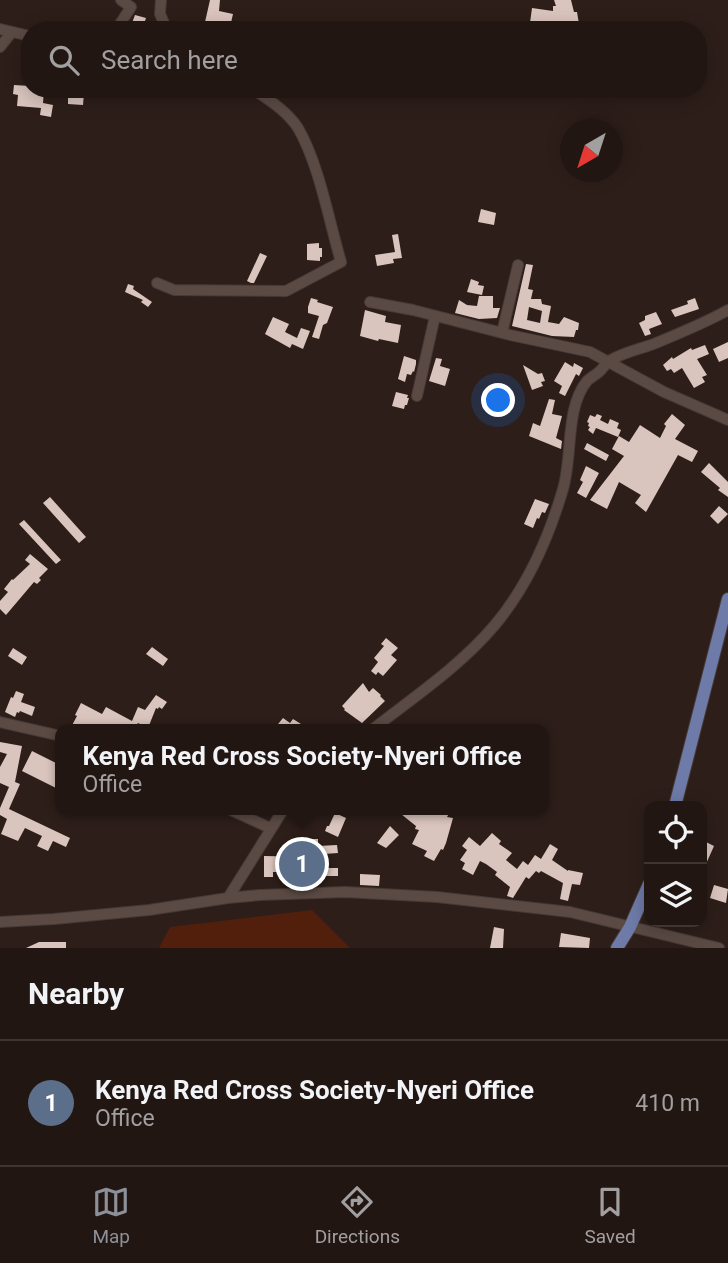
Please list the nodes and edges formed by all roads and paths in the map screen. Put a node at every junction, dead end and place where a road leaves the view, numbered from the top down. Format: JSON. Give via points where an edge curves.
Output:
{"nodes":[{"id":1,"x":121,"y":0,"type":"edge"},
{"id":2,"x":161,"y":0,"type":"edge"},
{"id":3,"x":122,"y":21,"type":"edge"},
{"id":4,"x":163,"y":21,"type":"edge"},
{"id":5,"x":6,"y":30,"type":"edge"},
{"id":6,"x":0,"y":47,"type":"edge"},
{"id":7,"x":265,"y":98,"type":"edge"},
{"id":8,"x":518,"y":265,"type":"dead end"},
{"id":9,"x":158,"y":284,"type":"dead end"},
{"id":10,"x":370,"y":302,"type":"dead end"},
{"id":11,"x":728,"y":310,"type":"edge"},
{"id":12,"x":435,"y":316,"type":"junction"},
{"id":13,"x":502,"y":333,"type":"junction"},
{"id":14,"x":609,"y":361,"type":"junction"},
{"id":15,"x":416,"y":396,"type":"dead end"},
{"id":16,"x":728,"y":420,"type":"edge"},
{"id":17,"x":728,"y":599,"type":"edge"},
{"id":18,"x":0,"y":722,"type":"edge"},
{"id":19,"x":380,"y":724,"type":"edge"},
{"id":20,"x":55,"y":735,"type":"edge"},
{"id":21,"x":676,"y":801,"type":"edge"},
{"id":22,"x":242,"y":815,"type":"edge"},
{"id":23,"x":280,"y":815,"type":"edge"},
{"id":24,"x":271,"y":828,"type":"junction"},
{"id":25,"x":644,"y":895,"type":"edge"},
{"id":26,"x":228,"y":898,"type":"junction"},
{"id":27,"x":0,"y":922,"type":"edge"},
{"id":28,"x":630,"y":927,"type":"junction"},
{"id":29,"x":617,"y":948,"type":"edge"},
{"id":30,"x":719,"y":948,"type":"edge"}],
"edges":[{"from":1,"to":3,"type":"street","via":[[131,7]]},
{"from":2,"to":4,"type":"street"},
{"from":5,"to":6,"type":"street"},
{"from":7,"to":9,"type":"street","via":[[297,127],[310,155],[341,262],[286,291],[174,290]]},
{"from":8,"to":13,"type":"street"},
{"from":10,"to":12,"type":"street"},
{"from":11,"to":14,"type":"street"},
{"from":12,"to":13,"type":"street"},
{"from":12,"to":15,"type":"street"},
{"from":13,"to":14,"type":"street","via":[[590,352]]},
{"from":14,"to":16,"type":"street"},
{"from":14,"to":19,"type":"street","via":[[577,398],[564,487],[543,545],[509,606],[470,651]]},
{"from":17,"to":21,"type":"main road"},
{"from":18,"to":20,"type":"street"},
{"from":22,"to":24,"type":"street"},
{"from":23,"to":24,"type":"street"},
{"from":24,"to":26,"type":"street"},
{"from":25,"to":28,"type":"main road"},
{"from":26,"to":27,"type":"street","via":[[149,910]]},
{"from":26,"to":28,"type":"street","via":[[345,892],[437,897],[570,912]]},
{"from":28,"to":29,"type":"main road"},
{"from":28,"to":30,"type":"street"}]}
